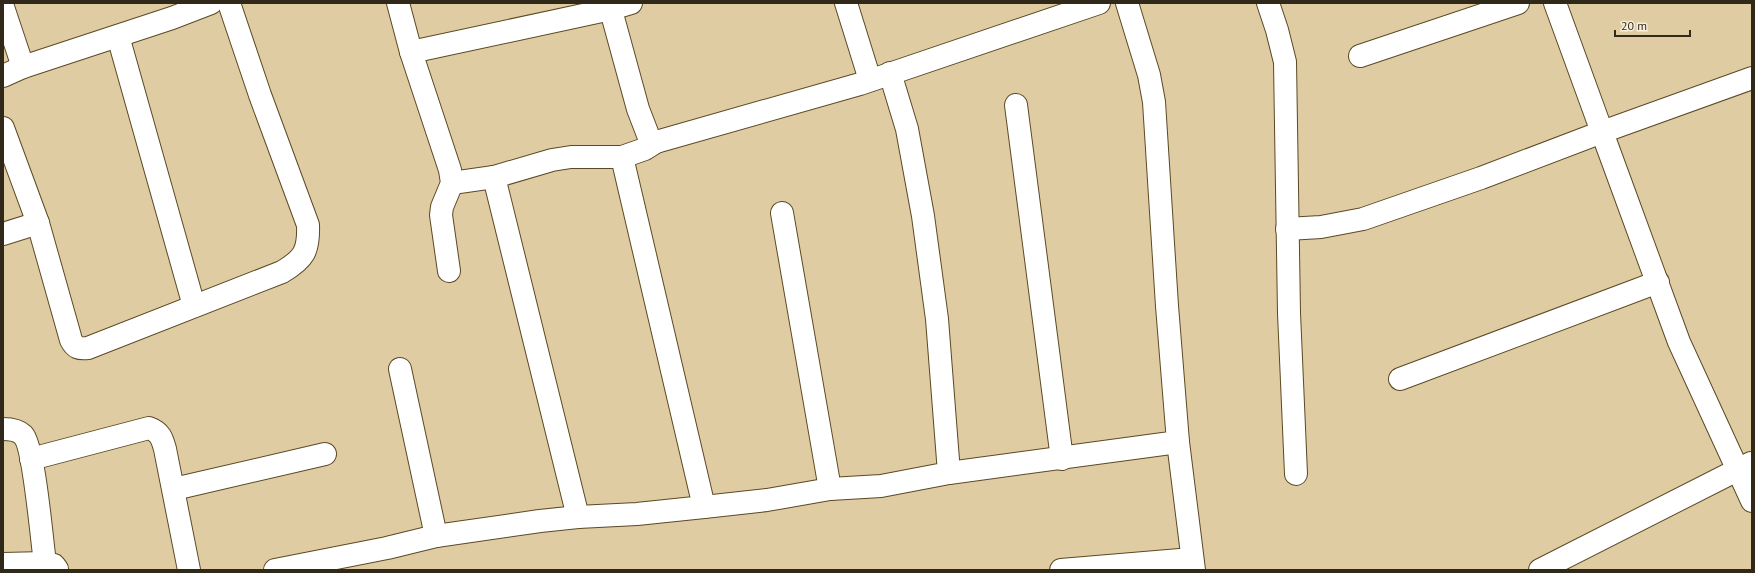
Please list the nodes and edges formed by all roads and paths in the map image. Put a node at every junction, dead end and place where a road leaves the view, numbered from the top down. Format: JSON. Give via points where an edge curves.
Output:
{"nodes":[{"id":1,"x":210,"y":3,"type":"edge"},
{"id":2,"x":229,"y":3,"type":"edge"},
{"id":3,"x":398,"y":3,"type":"edge"},
{"id":4,"x":631,"y":3,"type":"edge"},
{"id":5,"x":846,"y":3,"type":"edge"},
{"id":6,"x":1100,"y":3,"type":"edge"},
{"id":7,"x":1127,"y":3,"type":"edge"},
{"id":8,"x":1268,"y":3,"type":"edge"},
{"id":9,"x":1518,"y":3,"type":"edge"},
{"id":10,"x":1555,"y":3,"type":"edge"},
{"id":11,"x":610,"y":6,"type":"edge"},
{"id":12,"x":3,"y":8,"type":"edge"},
{"id":13,"x":118,"y":36,"type":"junction"},
{"id":14,"x":412,"y":52,"type":"junction"},
{"id":15,"x":1360,"y":56,"type":"dead end"},
{"id":16,"x":23,"y":68,"type":"junction"},
{"id":17,"x":890,"y":73,"type":"junction"},
{"id":18,"x":3,"y":76,"type":"edge"},
{"id":19,"x":1752,"y":78,"type":"edge"},
{"id":20,"x":870,"y":80,"type":"junction"},
{"id":21,"x":1016,"y":105,"type":"dead end"},
{"id":22,"x":3,"y":128,"type":"edge"},
{"id":23,"x":1602,"y":132,"type":"junction"},
{"id":24,"x":656,"y":142,"type":"junction"},
{"id":25,"x":622,"y":157,"type":"junction"},
{"id":26,"x":494,"y":176,"type":"junction"},
{"id":27,"x":452,"y":183,"type":"junction"},
{"id":28,"x":782,"y":213,"type":"dead end"},
{"id":29,"x":38,"y":223,"type":"junction"},
{"id":30,"x":1287,"y":229,"type":"junction"},
{"id":31,"x":3,"y":234,"type":"edge"},
{"id":32,"x":448,"y":271,"type":"dead end"},
{"id":33,"x":1658,"y":282,"type":"junction"},
{"id":34,"x":194,"y":306,"type":"junction"},
{"id":35,"x":400,"y":369,"type":"dead end"},
{"id":36,"x":1400,"y":379,"type":"dead end"},
{"id":37,"x":3,"y":429,"type":"edge"},
{"id":38,"x":1178,"y":442,"type":"junction"},
{"id":39,"x":325,"y":454,"type":"dead end"},
{"id":40,"x":32,"y":459,"type":"junction"},
{"id":41,"x":1062,"y":459,"type":"junction"},
{"id":42,"x":1745,"y":466,"type":"edge"},
{"id":43,"x":948,"y":473,"type":"junction"},
{"id":44,"x":1296,"y":474,"type":"dead end"},
{"id":45,"x":174,"y":489,"type":"junction"},
{"id":46,"x":830,"y":489,"type":"junction"},
{"id":47,"x":1752,"y":501,"type":"edge"},
{"id":48,"x":704,"y":507,"type":"junction"},
{"id":49,"x":578,"y":517,"type":"junction"},
{"id":50,"x":436,"y":536,"type":"junction"},
{"id":51,"x":3,"y":564,"type":"edge"},
{"id":52,"x":1193,"y":564,"type":"edge"},
{"id":53,"x":51,"y":566,"type":"edge"},
{"id":54,"x":188,"y":570,"type":"edge"},
{"id":55,"x":275,"y":570,"type":"edge"},
{"id":56,"x":1061,"y":570,"type":"edge"},
{"id":57,"x":1540,"y":570,"type":"edge"}],
"edges":[{"from":1,"to":13,"type":"street"},
{"from":2,"to":34,"type":"street","via":[[308,225],[309,240],[306,251],[293,266]]},
{"from":3,"to":14,"type":"street"},
{"from":4,"to":11,"type":"street"},
{"from":5,"to":20,"type":"street"},
{"from":6,"to":17,"type":"street"},
{"from":7,"to":38,"type":"street","via":[[1149,75],[1154,102]]},
{"from":8,"to":30,"type":"street","via":[[1285,62]]},
{"from":9,"to":15,"type":"street"},
{"from":10,"to":23,"type":"street"},
{"from":11,"to":14,"type":"street"},
{"from":11,"to":24,"type":"street","via":[[638,108],[648,135]]},
{"from":12,"to":16,"type":"street"},
{"from":13,"to":16,"type":"street"},
{"from":13,"to":34,"type":"street"},
{"from":14,"to":27,"type":"street","via":[[448,163]]},
{"from":16,"to":18,"type":"street"},
{"from":17,"to":20,"type":"street"},
{"from":17,"to":43,"type":"street","via":[[907,129],[923,216],[937,319]]},
{"from":19,"to":23,"type":"street"},
{"from":20,"to":24,"type":"street"},
{"from":21,"to":41,"type":"street"},
{"from":22,"to":29,"type":"street"},
{"from":23,"to":30,"type":"street","via":[[1363,219],[1320,227]]},
{"from":23,"to":33,"type":"street"},
{"from":24,"to":25,"type":"street"},
{"from":25,"to":26,"type":"street","via":[[571,157]]},
{"from":25,"to":48,"type":"street"},
{"from":26,"to":27,"type":"street"},
{"from":26,"to":49,"type":"street"},
{"from":27,"to":32,"type":"street","via":[[440,215]]},
{"from":28,"to":46,"type":"street"},
{"from":29,"to":31,"type":"street"},
{"from":29,"to":34,"type":"street","via":[[71,340],[76,347],[88,348]]},
{"from":30,"to":44,"type":"street"},
{"from":33,"to":36,"type":"street"},
{"from":33,"to":42,"type":"street","via":[[1679,342]]},
{"from":35,"to":50,"type":"street"},
{"from":37,"to":40,"type":"street","via":[[24,435]]},
{"from":38,"to":41,"type":"street"},
{"from":38,"to":52,"type":"street"},
{"from":39,"to":45,"type":"street"},
{"from":40,"to":45,"type":"street","via":[[149,428],[161,437]]},
{"from":40,"to":53,"type":"street"},
{"from":41,"to":43,"type":"street"},
{"from":42,"to":47,"type":"street"},
{"from":42,"to":57,"type":"street"},
{"from":43,"to":46,"type":"street","via":[[881,486]]},
{"from":45,"to":54,"type":"street"},
{"from":46,"to":48,"type":"street"},
{"from":48,"to":49,"type":"street"},
{"from":49,"to":50,"type":"street"},
{"from":50,"to":55,"type":"street"},
{"from":51,"to":53,"type":"street"},
{"from":52,"to":56,"type":"street"}]}
